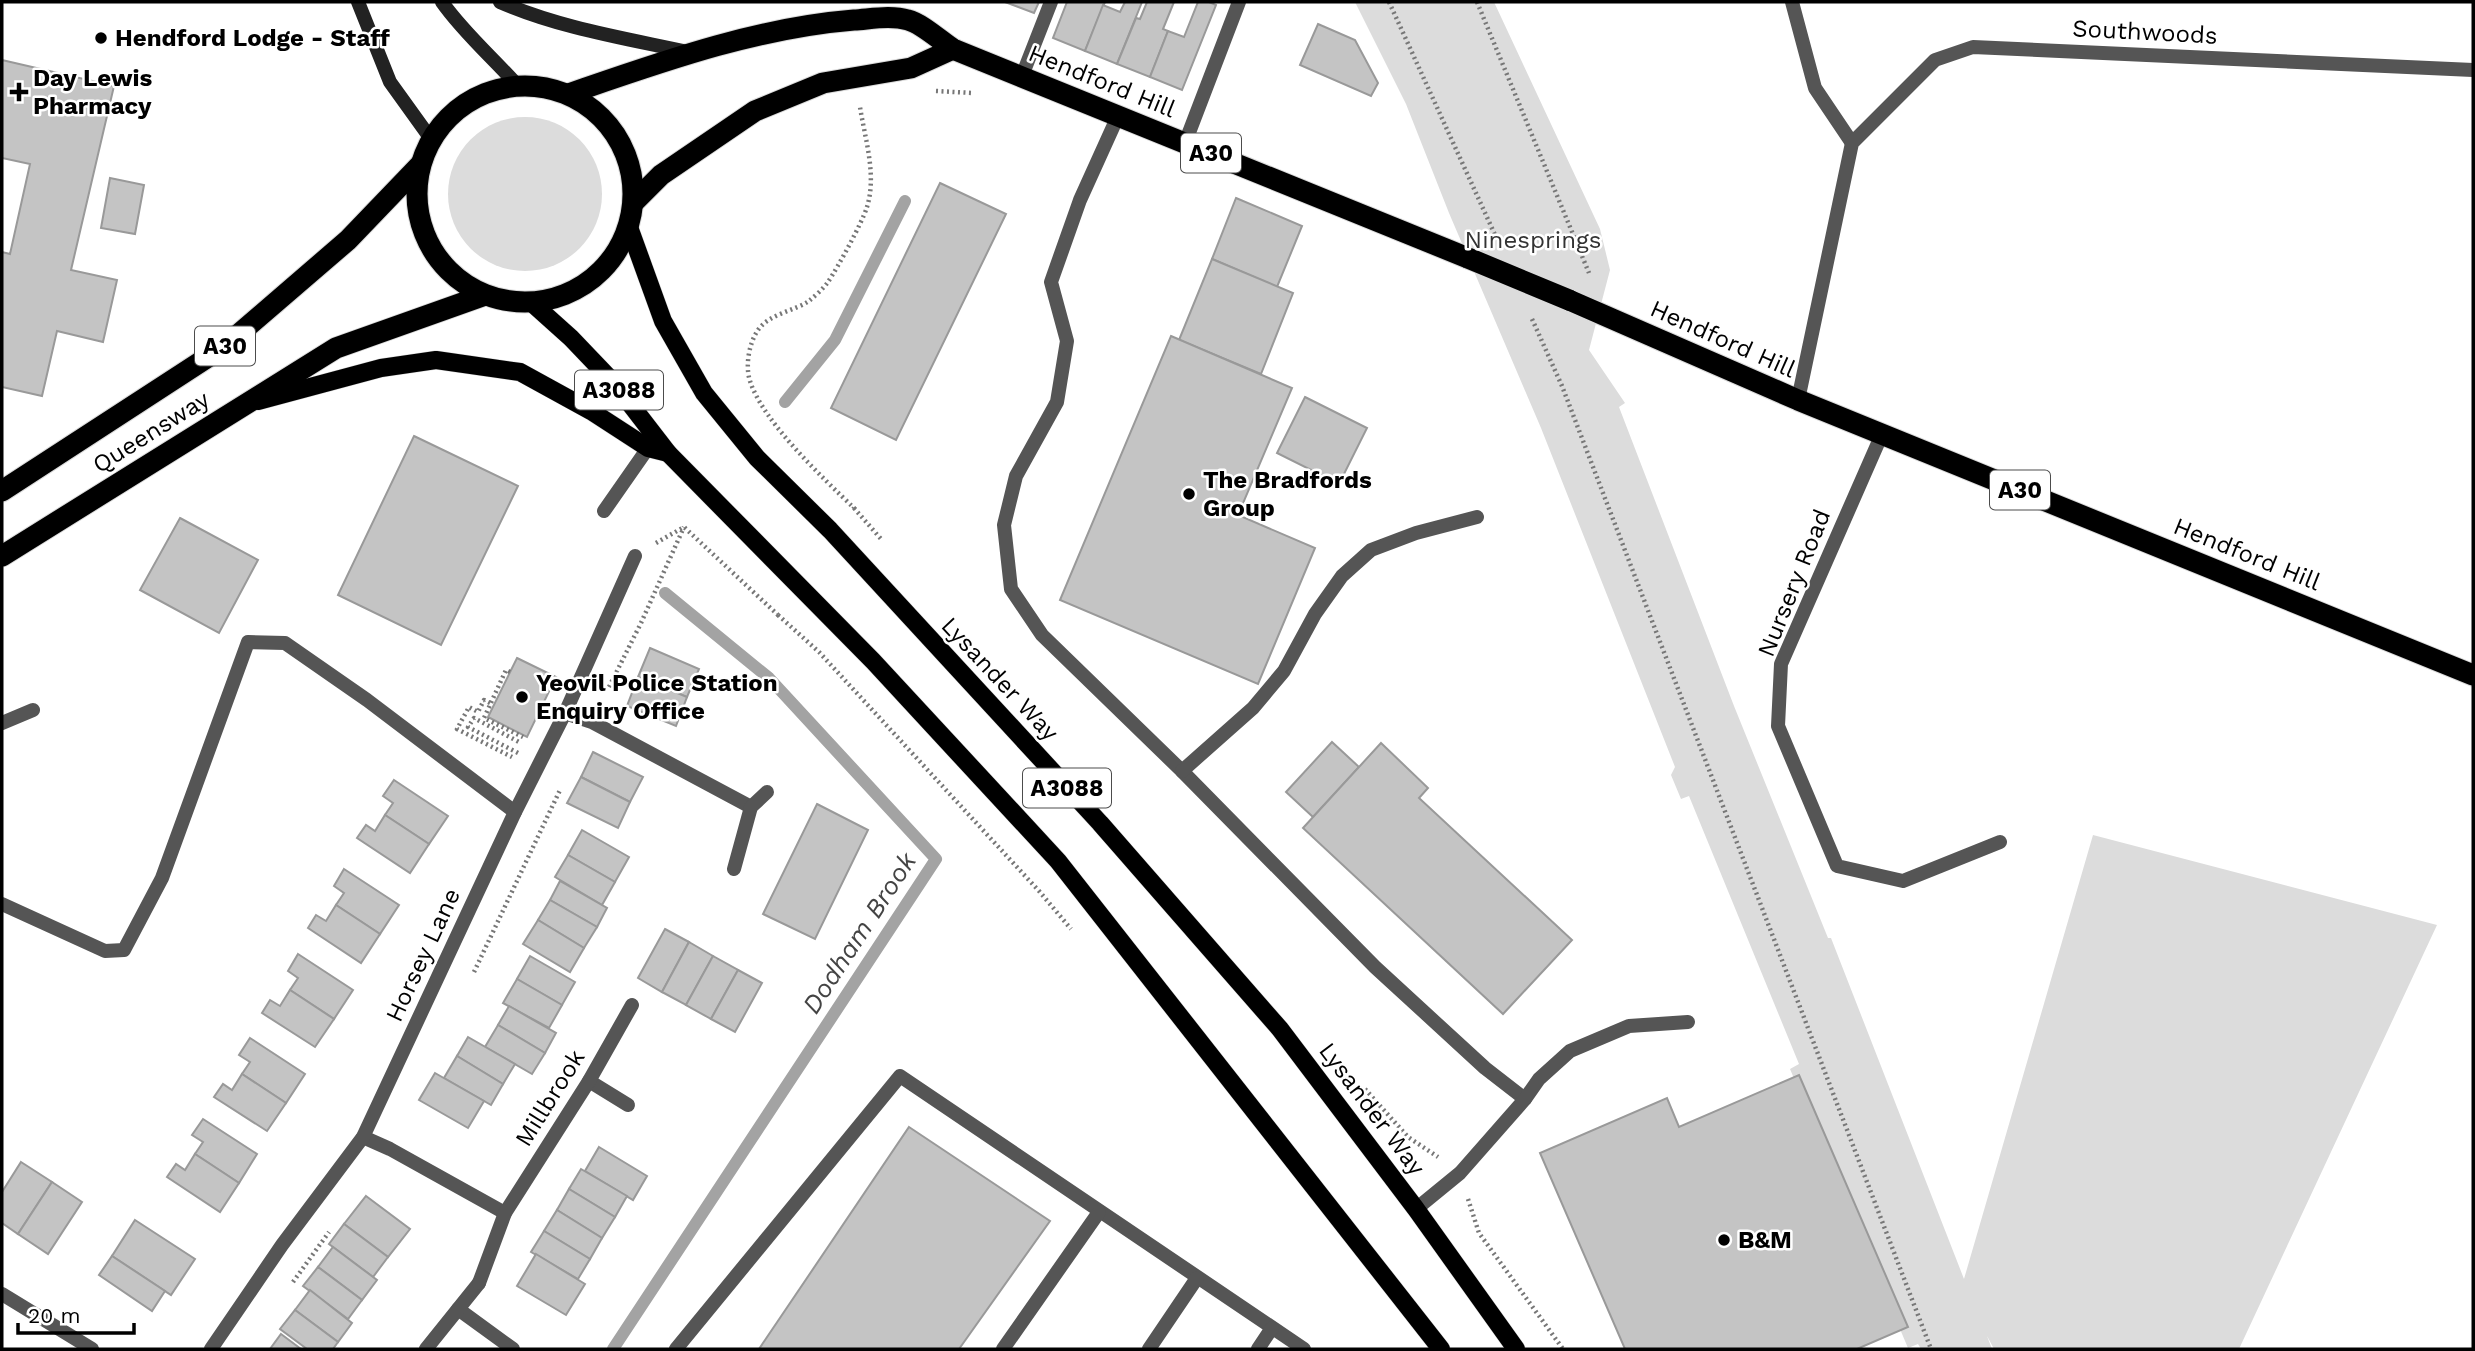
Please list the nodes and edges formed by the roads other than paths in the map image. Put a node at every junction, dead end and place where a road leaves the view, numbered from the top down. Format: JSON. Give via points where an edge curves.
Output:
{"nodes":[{"id":1,"x":358,"y":2,"type":"edge"},
{"id":2,"x":442,"y":2,"type":"edge"},
{"id":3,"x":500,"y":2,"type":"edge"},
{"id":4,"x":1051,"y":2,"type":"edge"},
{"id":5,"x":1238,"y":2,"type":"edge"},
{"id":6,"x":1792,"y":2,"type":"edge"},
{"id":7,"x":953,"y":49,"type":"junction"},
{"id":8,"x":690,"y":53,"type":"junction"},
{"id":9,"x":2473,"y":70,"type":"edge"},
{"id":10,"x":1022,"y":76,"type":"junction"},
{"id":11,"x":517,"y":85,"type":"junction"},
{"id":12,"x":568,"y":94,"type":"junction"},
{"id":13,"x":1118,"y":116,"type":"junction"},
{"id":14,"x":431,"y":139,"type":"junction"},
{"id":15,"x":1185,"y":143,"type":"junction"},
{"id":16,"x":1852,"y":143,"type":"junction"},
{"id":17,"x":420,"y":165,"type":"junction"},
{"id":18,"x":634,"y":202,"type":"junction"},
{"id":19,"x":629,"y":227,"type":"junction"},
{"id":20,"x":485,"y":295,"type":"junction"},
{"id":21,"x":532,"y":303,"type":"junction"},
{"id":22,"x":1798,"y":400,"type":"junction"},
{"id":23,"x":245,"y":405,"type":"junction"},
{"id":24,"x":1882,"y":433,"type":"junction"},
{"id":25,"x":649,"y":448,"type":"junction"},
{"id":26,"x":668,"y":453,"type":"junction"},
{"id":27,"x":2,"y":491,"type":"edge"},
{"id":28,"x":604,"y":511,"type":"dead end"},
{"id":29,"x":1477,"y":517,"type":"dead end"},
{"id":30,"x":2,"y":556,"type":"edge"},
{"id":31,"x":635,"y":556,"type":"road end"},
{"id":32,"x":2473,"y":675,"type":"edge"},
{"id":33,"x":33,"y":710,"type":"dead end"},
{"id":34,"x":565,"y":713,"type":"junction"},
{"id":35,"x":2,"y":723,"type":"edge"},
{"id":36,"x":1182,"y":771,"type":"junction"},
{"id":37,"x":767,"y":792,"type":"dead end"},
{"id":38,"x":751,"y":807,"type":"junction"},
{"id":39,"x":515,"y":812,"type":"junction"},
{"id":40,"x":2000,"y":842,"type":"dead end"},
{"id":41,"x":734,"y":869,"type":"dead end"},
{"id":42,"x":2,"y":904,"type":"edge"},
{"id":43,"x":632,"y":1005,"type":"dead end"},
{"id":44,"x":1688,"y":1022,"type":"dead end"},
{"id":45,"x":589,"y":1081,"type":"junction"},
{"id":46,"x":1525,"y":1099,"type":"junction"},
{"id":47,"x":628,"y":1105,"type":"dead end"},
{"id":48,"x":363,"y":1137,"type":"junction"},
{"id":49,"x":1416,"y":1209,"type":"junction"},
{"id":50,"x":1099,"y":1212,"type":"junction"},
{"id":51,"x":505,"y":1213,"type":"junction"},
{"id":52,"x":1197,"y":1278,"type":"junction"},
{"id":53,"x":2,"y":1294,"type":"edge"},
{"id":54,"x":458,"y":1309,"type":"junction"},
{"id":55,"x":1272,"y":1328,"type":"junction"},
{"id":56,"x":92,"y":1349,"type":"edge"},
{"id":57,"x":211,"y":1349,"type":"edge"},
{"id":58,"x":426,"y":1349,"type":"edge"},
{"id":59,"x":513,"y":1349,"type":"edge"},
{"id":60,"x":676,"y":1349,"type":"edge"},
{"id":61,"x":1003,"y":1349,"type":"edge"},
{"id":62,"x":1149,"y":1349,"type":"edge"},
{"id":63,"x":1258,"y":1349,"type":"edge"},
{"id":64,"x":1304,"y":1349,"type":"edge"},
{"id":65,"x":1441,"y":1349,"type":"edge"},
{"id":66,"x":1516,"y":1349,"type":"edge"}],
"edges":[{"from":1,"to":14,"type":"street","via":[[390,82]]},
{"from":2,"to":11,"type":"street"},
{"from":3,"to":8,"type":"street","via":[[572,27]]},
{"from":4,"to":10,"type":"street"},
{"from":5,"to":15,"type":"street"},
{"from":6,"to":16,"type":"street","via":[[1815,88]]},
{"from":7,"to":8,"type":"highway","name":"Hendford Hill","number":"A30","via":[[910,20],[892,18],[825,22]]},
{"from":7,"to":10,"type":"highway","name":"Hendford Hill","number":"A30"},
{"from":7,"to":18,"type":"highway","via":[[911,68],[823,82],[755,111],[661,176]]},
{"from":8,"to":12,"type":"highway","name":"Hendford Hill","number":"A30"},
{"from":9,"to":16,"type":"street","name":"Southwoods","via":[[1973,47],[1935,60]]},
{"from":10,"to":13,"type":"highway","name":"Hendford Hill","number":"A30"},
{"from":11,"to":12,"type":"highway","via":[[543,86]]},
{"from":11,"to":14,"type":"highway","via":[[476,96],[443,122]]},
{"from":12,"to":18,"type":"highway","via":[[597,111],[618,137],[631,169]]},
{"from":13,"to":15,"type":"highway","name":"Hendford Hill","number":"A30"},
{"from":13,"to":36,"type":"street","via":[[1080,200],[1051,282],[1067,341],[1057,402],[1016,476],[1004,525],[1011,589],[1042,635]]},
{"from":14,"to":17,"type":"highway"},
{"from":15,"to":22,"type":"highway","name":"Hendford Hill","number":"A30","bridge":true,"via":[[1569,300]]},
{"from":16,"to":22,"type":"street"},
{"from":17,"to":20,"type":"highway","via":[[416,196],[422,228],[436,256],[458,279]]},
{"from":17,"to":27,"type":"highway","name":"Queensway","number":"A30","via":[[348,240],[225,346]]},
{"from":18,"to":19,"type":"highway"},
{"from":19,"to":21,"type":"highway","via":[[602,272],[558,298]]},
{"from":19,"to":49,"type":"main road","name":"Lysander Way","number":"A3088","via":[[663,321],[704,393],[757,458],[830,530],[1100,823],[1280,1029]]},
{"from":20,"to":21,"type":"highway"},
{"from":20,"to":23,"type":"highway","name":"Queensway","number":"A30","via":[[336,348]]},
{"from":21,"to":26,"type":"main road","number":"A3088","via":[[614,383]]},
{"from":22,"to":24,"type":"highway","name":"Hendford Hill","number":"A30"},
{"from":23,"to":25,"type":"main road","via":[[381,368],[436,360],[520,372]]},
{"from":23,"to":30,"type":"highway","name":"Queensway","number":"A30"},
{"from":24,"to":32,"type":"highway","name":"Hendford Hill","number":"A30"},
{"from":24,"to":40,"type":"street","name":"Nursery Road","via":[[1781,664],[1778,726],[1837,866],[1903,881]]},
{"from":25,"to":26,"type":"main road"},
{"from":25,"to":28,"type":"street"},
{"from":26,"to":65,"type":"main road","number":"A3088","via":[[873,661],[1058,862]]},
{"from":29,"to":36,"type":"street","via":[[1371,550],[1342,576],[1284,671],[1253,708]]},
{"from":31,"to":34,"type":"street","name":"Horsey Lane"},
{"from":33,"to":35,"type":"street"},
{"from":34,"to":38,"type":"street","via":[[592,722]]},
{"from":34,"to":39,"type":"street","name":"Horsey Lane"},
{"from":36,"to":46,"type":"street","via":[[1376,967]]},
{"from":37,"to":38,"type":"street"},
{"from":38,"to":41,"type":"street"},
{"from":39,"to":42,"type":"street","via":[[285,643],[248,642],[162,878],[124,950],[105,951]]},
{"from":39,"to":48,"type":"street","name":"Horsey Lane"},
{"from":43,"to":45,"type":"street","name":"Millbrook"},
{"from":44,"to":46,"type":"street","via":[[1629,1026],[1570,1051]]},
{"from":45,"to":47,"type":"street"},
{"from":45,"to":51,"type":"street","name":"Millbrook"},
{"from":46,"to":49,"type":"street","via":[[1460,1173]]},
{"from":48,"to":51,"type":"street"},
{"from":48,"to":57,"type":"street","name":"Horsey Lane"},
{"from":49,"to":66,"type":"main road","name":"Lysander Way","number":"A3088"},
{"from":50,"to":52,"type":"street"},
{"from":50,"to":60,"type":"street","via":[[900,1076]]},
{"from":50,"to":61,"type":"street"},
{"from":51,"to":54,"type":"street","name":"Millbrook","via":[[479,1283]]},
{"from":52,"to":55,"type":"street"},
{"from":52,"to":62,"type":"street"},
{"from":53,"to":56,"type":"street"},
{"from":54,"to":58,"type":"street","name":"Millbrook"},
{"from":54,"to":59,"type":"street"},
{"from":55,"to":63,"type":"street"},
{"from":55,"to":64,"type":"street"}]}
